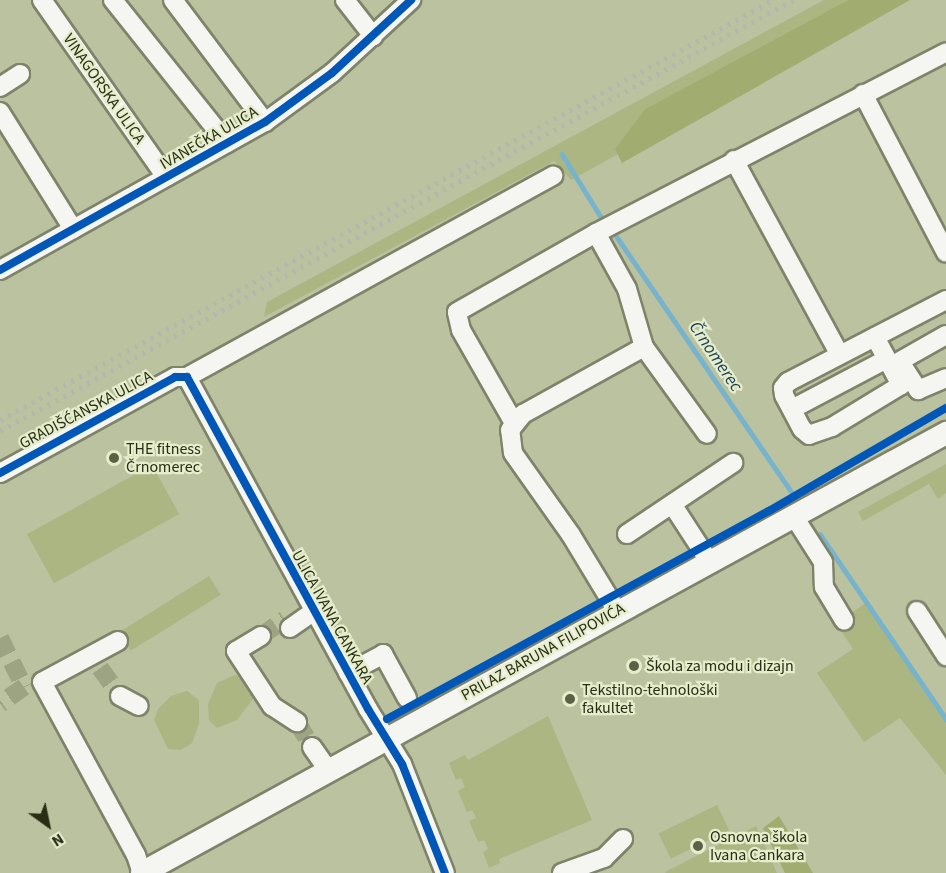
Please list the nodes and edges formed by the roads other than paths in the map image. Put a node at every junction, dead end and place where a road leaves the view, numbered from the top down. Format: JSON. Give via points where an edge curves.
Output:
{"nodes":[{"id":1,"x":42,"y":0,"type":"edge"},
{"id":2,"x":113,"y":0,"type":"edge"},
{"id":3,"x":174,"y":0,"type":"edge"},
{"id":4,"x":345,"y":0,"type":"edge"},
{"id":5,"x":411,"y":0,"type":"edge"},
{"id":6,"x":373,"y":36,"type":"junction"},
{"id":7,"x":946,"y":52,"type":"edge"},
{"id":8,"x":20,"y":74,"type":"dead end"},
{"id":9,"x":0,"y":87,"type":"edge"},
{"id":10,"x":863,"y":94,"type":"junction"},
{"id":11,"x":0,"y":112,"type":"edge"},
{"id":12,"x":265,"y":122,"type":"junction"},
{"id":13,"x":227,"y":143,"type":"junction"},
{"id":14,"x":734,"y":160,"type":"junction"},
{"id":15,"x":552,"y":176,"type":"dead end"},
{"id":16,"x":166,"y":177,"type":"junction"},
{"id":17,"x":74,"y":229,"type":"junction"},
{"id":18,"x":596,"y":233,"type":"junction"},
{"id":19,"x":946,"y":253,"type":"edge"},
{"id":20,"x":0,"y":270,"type":"edge"},
{"id":21,"x":946,"y":300,"type":"edge"},
{"id":22,"x":879,"y":334,"type":"junction"},
{"id":23,"x":946,"y":335,"type":"edge"},
{"id":24,"x":644,"y":347,"type":"junction"},
{"id":25,"x":840,"y":353,"type":"junction"},
{"id":26,"x":893,"y":360,"type":"junction"},
{"id":27,"x":187,"y":377,"type":"junction"},
{"id":28,"x":946,"y":378,"type":"edge"},
{"id":29,"x":792,"y":410,"type":"junction"},
{"id":30,"x":514,"y":423,"type":"junction"},
{"id":31,"x":946,"y":433,"type":"edge"},
{"id":32,"x":707,"y":434,"type":"dead end"},
{"id":33,"x":733,"y":463,"type":"dead end"},
{"id":34,"x":0,"y":473,"type":"edge"},
{"id":35,"x":672,"y":504,"type":"junction"},
{"id":36,"x":793,"y":515,"type":"junction"},
{"id":37,"x":627,"y":534,"type":"dead end"},
{"id":38,"x":709,"y":561,"type":"junction"},
{"id":39,"x":312,"y":608,"type":"junction"},
{"id":40,"x":617,"y":610,"type":"junction"},
{"id":41,"x":916,"y":611,"type":"dead end"},
{"id":42,"x":844,"y":620,"type":"dead end"},
{"id":43,"x":287,"y":623,"type":"tunnel mouth"},
{"id":44,"x":118,"y":641,"type":"dead end"},
{"id":45,"x":242,"y":654,"type":"dead end"},
{"id":46,"x":946,"y":656,"type":"edge"},
{"id":47,"x":348,"y":673,"type":"junction"},
{"id":48,"x":120,"y":696,"type":"tunnel mouth"},
{"id":49,"x":407,"y":698,"type":"dead end"},
{"id":50,"x":139,"y":706,"type":"dead end"},
{"id":51,"x":297,"y":722,"type":"tunnel mouth"},
{"id":52,"x":387,"y":740,"type":"junction"},
{"id":53,"x":312,"y":747,"type":"tunnel mouth"},
{"id":54,"x":329,"y":771,"type":"junction"},
{"id":55,"x":623,"y":839,"type":"dead end"},
{"id":56,"x":142,"y":873,"type":"edge"},
{"id":57,"x":446,"y":873,"type":"edge"},
{"id":58,"x":562,"y":873,"type":"edge"}],
"edges":[{"from":1,"to":16,"type":"street","name":"VINAGORSKA ULICA"},
{"from":2,"to":13,"type":"street"},
{"from":3,"to":12,"type":"street"},
{"from":4,"to":6,"type":"street"},
{"from":5,"to":6,"type":"street","name":"IVANEČKA ULICA"},
{"from":6,"to":12,"type":"street","name":"IVANEČKA ULICA","via":[[332,73]]},
{"from":7,"to":10,"type":"street"},
{"from":8,"to":9,"type":"street"},
{"from":10,"to":14,"type":"street"},
{"from":10,"to":19,"type":"street"},
{"from":11,"to":17,"type":"street"},
{"from":12,"to":13,"type":"street","name":"IVANEČKA ULICA"},
{"from":13,"to":16,"type":"street","name":"IVANEČKA ULICA"},
{"from":14,"to":18,"type":"street"},
{"from":14,"to":25,"type":"street"},
{"from":15,"to":27,"type":"street","name":"GRADIŠĆANSKA ULICA"},
{"from":16,"to":17,"type":"street","name":"IVANEČKA ULICA"},
{"from":17,"to":20,"type":"street","name":"IVANEČKA ULICA"},
{"from":18,"to":24,"type":"street","via":[[627,289]]},
{"from":18,"to":30,"type":"street","via":[[458,312],[461,330]]},
{"from":21,"to":22,"type":"street"},
{"from":22,"to":25,"type":"street"},
{"from":22,"to":26,"type":"street"},
{"from":23,"to":26,"type":"street"},
{"from":24,"to":30,"type":"street","via":[[523,414]]},
{"from":24,"to":32,"type":"street"},
{"from":25,"to":29,"type":"street","via":[[785,384],[783,390]]},
{"from":26,"to":28,"type":"street","via":[[918,390]]},
{"from":26,"to":29,"type":"street"},
{"from":26,"to":29,"type":"street","via":[[901,385],[832,427],[809,435]]},
{"from":27,"to":34,"type":"street","name":"GRADIŠĆANSKA ULICA","via":[[175,377]]},
{"from":27,"to":39,"type":"street","name":"ULICA IVANA CANKARA"},
{"from":30,"to":40,"type":"street","via":[[510,443],[513,453],[572,535]]},
{"from":31,"to":36,"type":"main road","name":"PRILAZ BARUNA FILIPOVIĆA"},
{"from":33,"to":35,"type":"street"},
{"from":35,"to":37,"type":"street"},
{"from":35,"to":38,"type":"street"},
{"from":36,"to":38,"type":"main road","name":"PRILAZ BARUNA FILIPOVIĆA"},
{"from":36,"to":42,"type":"street","via":[[823,562],[824,586]]},
{"from":38,"to":40,"type":"main road","name":"PRILAZ BARUNA FILIPOVIĆA"},
{"from":39,"to":43,"type":"street"},
{"from":39,"to":47,"type":"street","name":"ULICA IVANA CANKARA"},
{"from":40,"to":52,"type":"main road","name":"PRILAZ BARUNA FILIPOVIĆA"},
{"from":41,"to":46,"type":"street"},
{"from":44,"to":56,"type":"street","via":[[96,662],[42,682],[136,855]]},
{"from":45,"to":51,"type":"street","via":[[262,638],[236,651],[272,706]]},
{"from":47,"to":49,"type":"street","via":[[383,654]]},
{"from":47,"to":52,"type":"street","name":"ULICA IVANA CANKARA"},
{"from":48,"to":50,"type":"street"},
{"from":52,"to":54,"type":"main road","name":"PRILAZ BARUNA FILIPOVIĆA"},
{"from":52,"to":57,"type":"street","name":"ULICA IVANA CANKARA","via":[[406,771]]},
{"from":53,"to":54,"type":"street"},
{"from":54,"to":56,"type":"main road","name":"PRILAZ BARUNA FILIPOVIĆA"},
{"from":55,"to":58,"type":"street","via":[[604,858]]}]}
